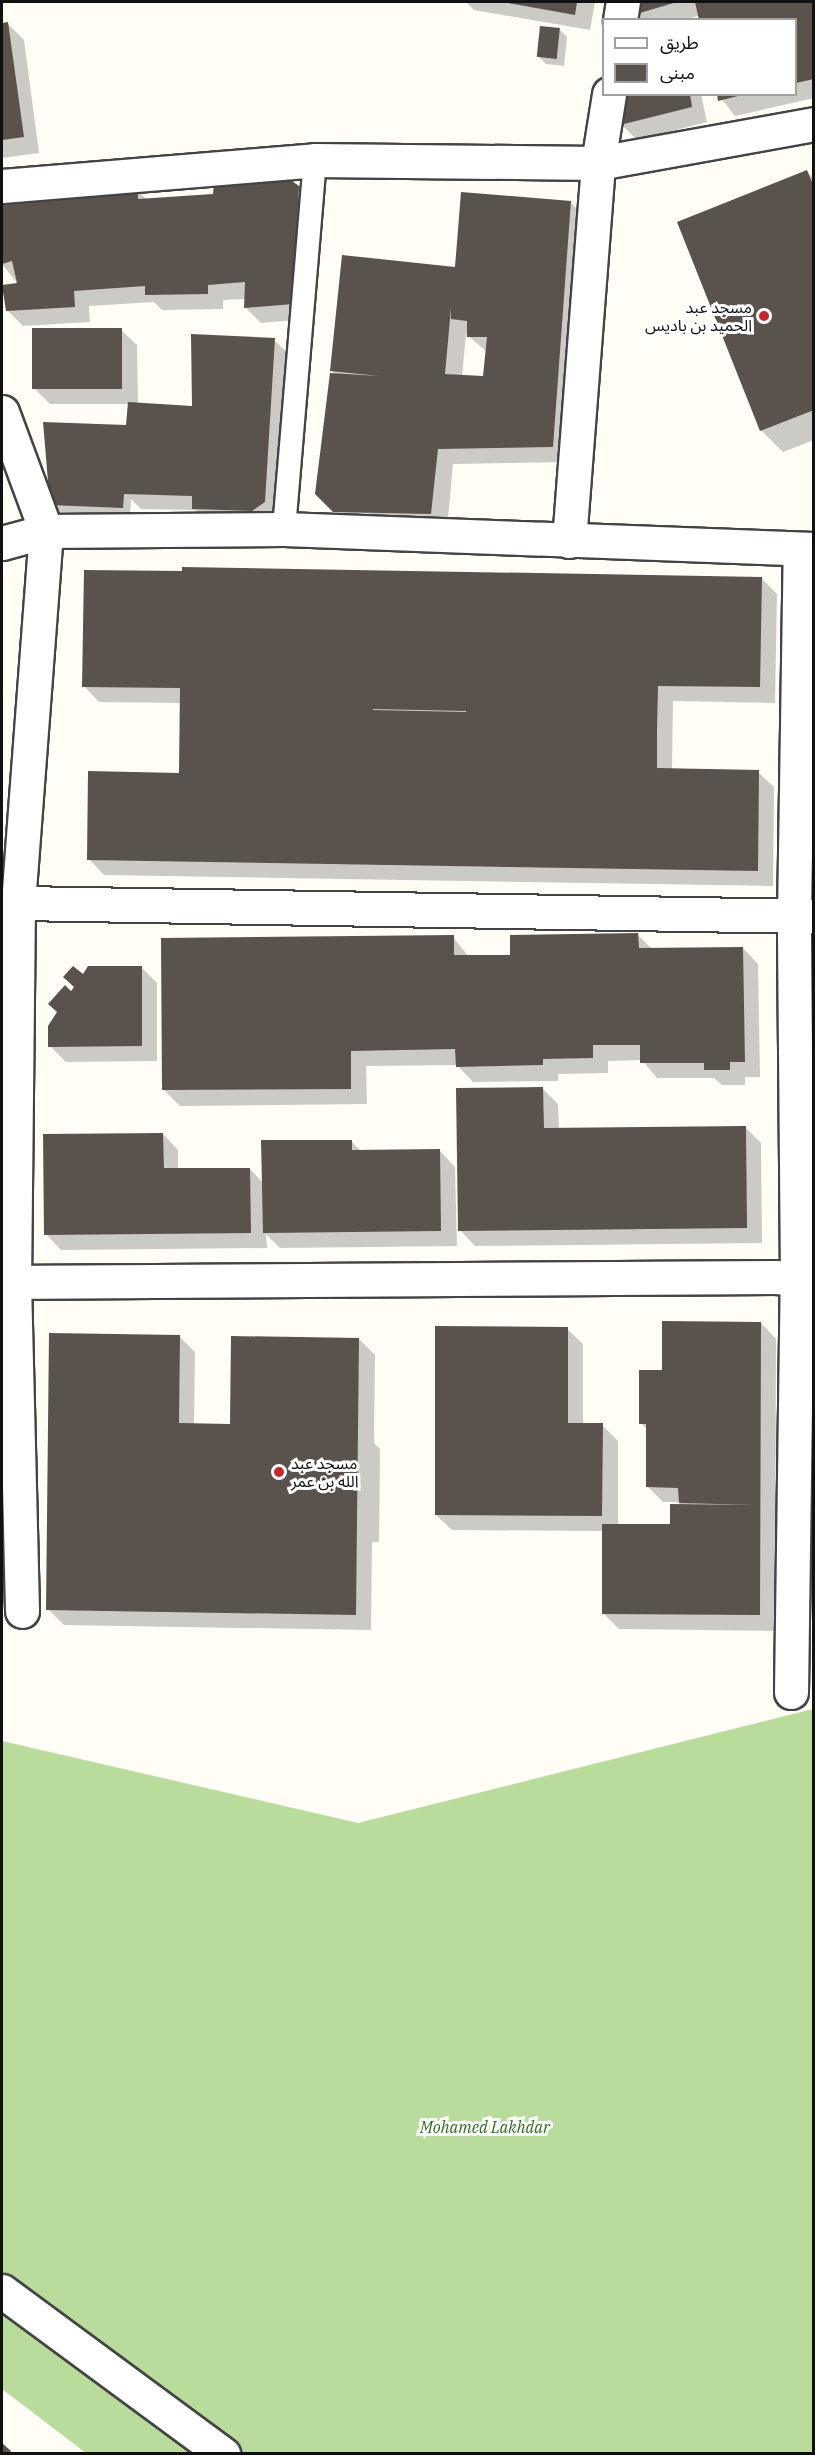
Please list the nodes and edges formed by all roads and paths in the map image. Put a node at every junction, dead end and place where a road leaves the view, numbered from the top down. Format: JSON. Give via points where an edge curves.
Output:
{"nodes":[{"id":1,"x":623,"y":2,"type":"edge"},
{"id":2,"x":620,"y":18,"type":"edge"},
{"id":3,"x":609,"y":96,"type":"edge"},
{"id":4,"x":813,"y":124,"type":"edge"},
{"id":5,"x":315,"y":160,"type":"junction"},
{"id":6,"x":598,"y":163,"type":"junction"},
{"id":7,"x":2,"y":186,"type":"edge"},
{"id":8,"x":2,"y":412,"type":"edge"},
{"id":9,"x":284,"y":529,"type":"junction"},
{"id":10,"x":46,"y":531,"type":"junction"},
{"id":11,"x":568,"y":541,"type":"junction"},
{"id":12,"x":2,"y":543,"type":"edge"},
{"id":13,"x":807,"y":550,"type":"edge"},
{"id":14,"x":18,"y":903,"type":"junction"},
{"id":15,"x":804,"y":916,"type":"edge"},
{"id":16,"x":805,"y":1280,"type":"edge"},
{"id":17,"x":8,"y":1282,"type":"edge"},
{"id":18,"x":22,"y":1611,"type":"dead end"},
{"id":19,"x":791,"y":1692,"type":"dead end"},
{"id":20,"x":2,"y":2291,"type":"edge"},
{"id":21,"x":223,"y":2454,"type":"edge"}],
"edges":[{"from":1,"to":2,"type":"street"},
{"from":3,"to":6,"type":"street"},
{"from":4,"to":6,"type":"street"},
{"from":5,"to":6,"type":"street"},
{"from":5,"to":7,"type":"street"},
{"from":5,"to":9,"type":"lane"},
{"from":6,"to":11,"type":"street"},
{"from":8,"to":10,"type":"street"},
{"from":9,"to":10,"type":"street"},
{"from":9,"to":11,"type":"street"},
{"from":10,"to":12,"type":"street"},
{"from":10,"to":14,"type":"street"},
{"from":11,"to":13,"type":"street"},
{"from":13,"to":15,"type":"street"},
{"from":14,"to":15,"type":"street"},
{"from":14,"to":17,"type":"street"},
{"from":15,"to":16,"type":"street"},
{"from":16,"to":17,"type":"street"},
{"from":16,"to":19,"type":"street"},
{"from":17,"to":18,"type":"street"},
{"from":20,"to":21,"type":"street"}]}
